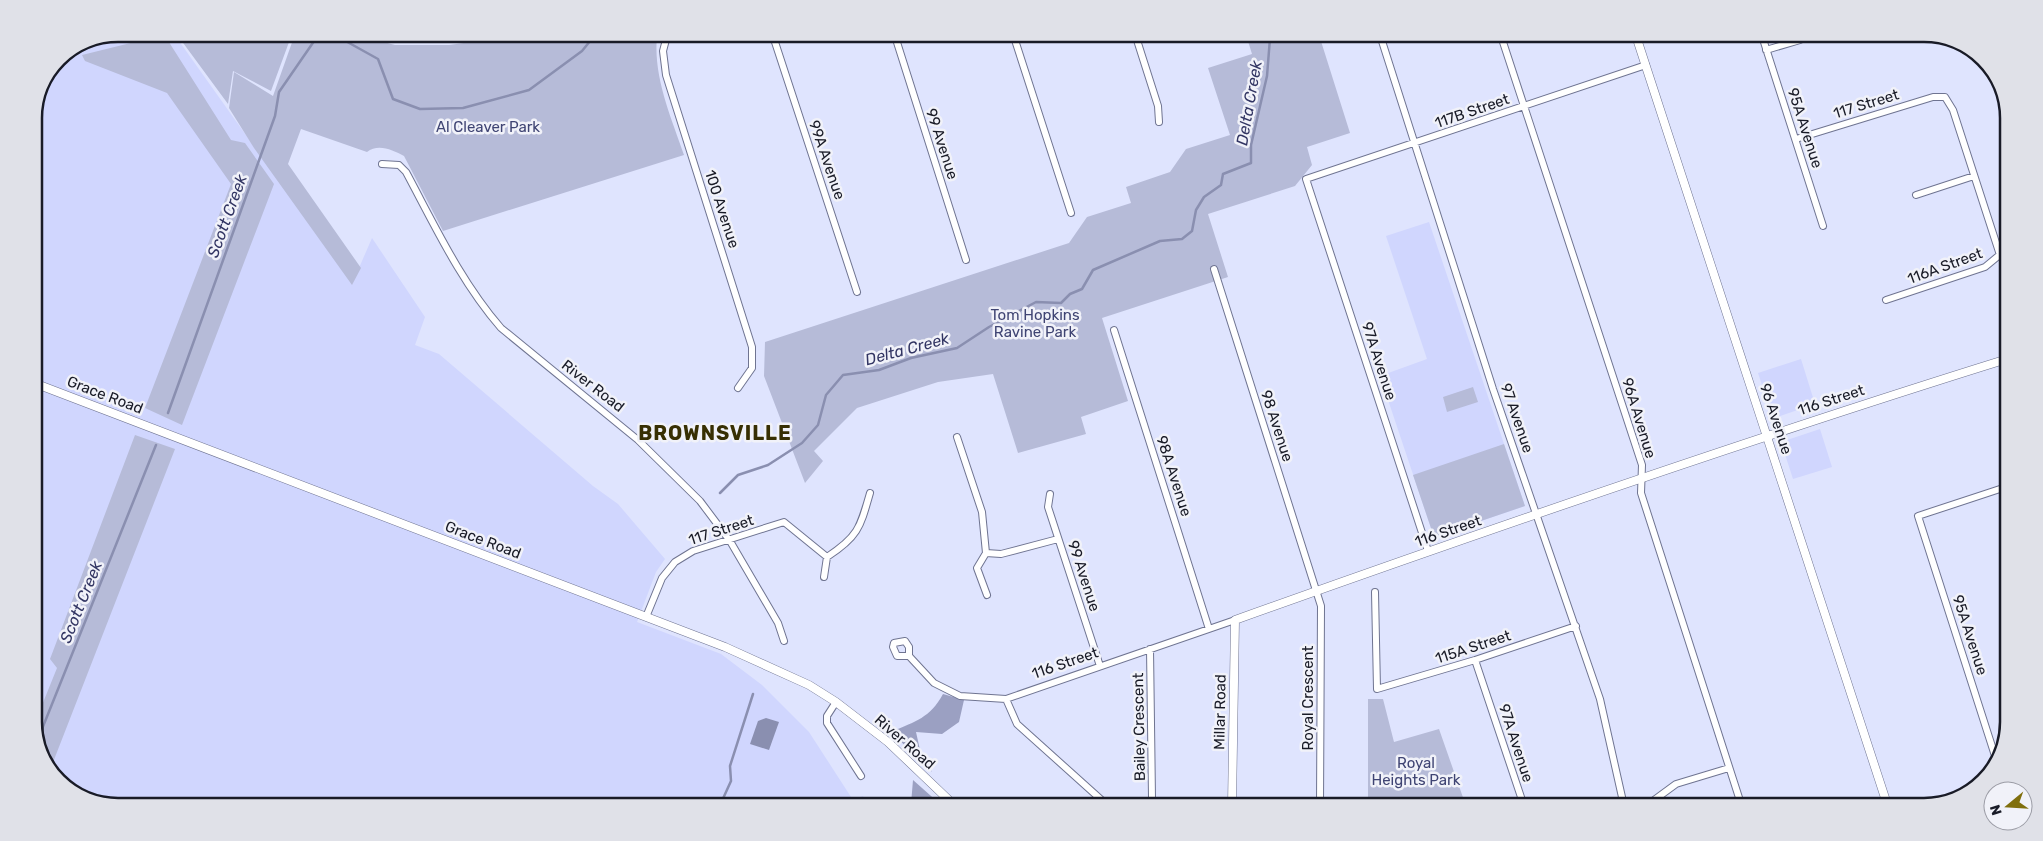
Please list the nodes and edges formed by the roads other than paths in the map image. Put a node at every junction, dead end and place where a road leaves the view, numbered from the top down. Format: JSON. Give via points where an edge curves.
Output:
{"nodes":[{"id":1,"x":665,"y":42,"type":"edge"},
{"id":2,"x":775,"y":42,"type":"edge"},
{"id":3,"x":896,"y":42,"type":"edge"},
{"id":4,"x":1016,"y":42,"type":"edge"},
{"id":5,"x":1138,"y":42,"type":"edge"},
{"id":6,"x":1382,"y":42,"type":"edge"},
{"id":7,"x":1503,"y":42,"type":"edge"},
{"id":8,"x":1638,"y":42,"type":"edge"},
{"id":9,"x":1764,"y":42,"type":"edge"},
{"id":10,"x":1793,"y":42,"type":"edge"},
{"id":11,"x":1766,"y":50,"type":"junction"},
{"id":12,"x":1646,"y":65,"type":"junction"},
{"id":13,"x":1524,"y":106,"type":"junction"},
{"id":14,"x":1159,"y":122,"type":"dead end"},
{"id":15,"x":1796,"y":139,"type":"junction"},
{"id":16,"x":1414,"y":144,"type":"junction"},
{"id":17,"x":382,"y":164,"type":"dead end"},
{"id":18,"x":1974,"y":176,"type":"junction"},
{"id":19,"x":1306,"y":179,"type":"joint"},
{"id":20,"x":1916,"y":195,"type":"dead end"},
{"id":21,"x":1071,"y":212,"type":"dead end"},
{"id":22,"x":1823,"y":226,"type":"dead end"},
{"id":23,"x":2000,"y":255,"type":"joint"},
{"id":24,"x":966,"y":260,"type":"dead end"},
{"id":25,"x":1214,"y":269,"type":"dead end"},
{"id":26,"x":857,"y":292,"type":"dead end"},
{"id":27,"x":1886,"y":300,"type":"dead end"},
{"id":28,"x":1114,"y":330,"type":"dead end"},
{"id":29,"x":2000,"y":361,"type":"edge"},
{"id":30,"x":43,"y":386,"type":"edge"},
{"id":31,"x":738,"y":388,"type":"dead end"},
{"id":32,"x":1767,"y":435,"type":"junction"},
{"id":33,"x":957,"y":437,"type":"dead end"},
{"id":34,"x":1642,"y":478,"type":"junction"},
{"id":35,"x":2000,"y":488,"type":"edge"},
{"id":36,"x":870,"y":493,"type":"dead end"},
{"id":37,"x":1050,"y":494,"type":"dead end"},
{"id":38,"x":1538,"y":515,"type":"junction"},
{"id":39,"x":1058,"y":539,"type":"junction"},
{"id":40,"x":730,"y":540,"type":"junction"},
{"id":41,"x":1428,"y":552,"type":"junction"},
{"id":42,"x":986,"y":553,"type":"junction"},
{"id":43,"x":827,"y":557,"type":"junction"},
{"id":44,"x":824,"y":577,"type":"dead end"},
{"id":45,"x":1317,"y":591,"type":"junction"},
{"id":46,"x":1375,"y":592,"type":"dead end"},
{"id":47,"x":988,"y":595,"type":"dead end"},
{"id":48,"x":646,"y":617,"type":"junction"},
{"id":49,"x":1235,"y":620,"type":"junction"},
{"id":50,"x":1576,"y":626,"type":"junction"},
{"id":51,"x":1209,"y":629,"type":"junction"},
{"id":52,"x":784,"y":641,"type":"dead end"},
{"id":53,"x":1150,"y":649,"type":"junction"},
{"id":54,"x":909,"y":656,"type":"dead end"},
{"id":55,"x":1475,"y":660,"type":"junction"},
{"id":56,"x":1100,"y":666,"type":"junction"},
{"id":57,"x":1006,"y":699,"type":"junction"},
{"id":58,"x":836,"y":702,"type":"junction"},
{"id":59,"x":1995,"y":752,"type":"edge"},
{"id":60,"x":1729,"y":768,"type":"junction"},
{"id":61,"x":861,"y":776,"type":"dead end"},
{"id":62,"x":947,"y":798,"type":"edge"},
{"id":63,"x":1099,"y":798,"type":"edge"},
{"id":64,"x":1152,"y":798,"type":"edge"},
{"id":65,"x":1232,"y":798,"type":"edge"},
{"id":66,"x":1320,"y":798,"type":"edge"},
{"id":67,"x":1521,"y":798,"type":"edge"},
{"id":68,"x":1622,"y":798,"type":"edge"},
{"id":69,"x":1657,"y":798,"type":"edge"},
{"id":70,"x":1739,"y":798,"type":"edge"},
{"id":71,"x":1885,"y":798,"type":"edge"}],
"edges":[{"from":1,"to":31,"type":"street","name":"100 Avenue","via":[[663,51],[666,75],[752,347],[752,368]]},
{"from":2,"to":26,"type":"street","name":"99A Avenue"},
{"from":3,"to":24,"type":"street","name":"99 Avenue"},
{"from":4,"to":21,"type":"street"},
{"from":5,"to":14,"type":"street","via":[[1158,106]]},
{"from":6,"to":16,"type":"street","name":"97 Avenue"},
{"from":7,"to":13,"type":"street","name":"96A Avenue"},
{"from":8,"to":12,"type":"street","name":"96 Avenue"},
{"from":9,"to":11,"type":"street","name":"95A Avenue"},
{"from":10,"to":11,"type":"street"},
{"from":11,"to":15,"type":"street","name":"95A Avenue"},
{"from":12,"to":13,"type":"street","name":"117B Street"},
{"from":12,"to":32,"type":"street","name":"96 Avenue"},
{"from":13,"to":16,"type":"street","name":"117B Street"},
{"from":13,"to":34,"type":"street","name":"96A Avenue","via":[[1642,465]]},
{"from":15,"to":18,"type":"street","name":"117 Street","via":[[1933,97],[1945,97],[1955,115]]},
{"from":15,"to":22,"type":"street","name":"95A Avenue"},
{"from":16,"to":19,"type":"street","name":"117B Street"},
{"from":16,"to":38,"type":"street","name":"97 Avenue"},
{"from":17,"to":40,"type":"street","name":"River Road","via":[[399,165],[406,172],[463,277],[501,328],[638,440],[700,501]]},
{"from":18,"to":20,"type":"street"},
{"from":18,"to":23,"type":"street"},
{"from":19,"to":41,"type":"street","name":"97A Avenue"},
{"from":23,"to":27,"type":"street","name":"116A Street","via":[[1985,268]]},
{"from":25,"to":45,"type":"street","name":"98 Avenue"},
{"from":28,"to":51,"type":"street","name":"98A Avenue"},
{"from":29,"to":32,"type":"street","name":"116 Street"},
{"from":30,"to":48,"type":"street","name":"Grace Road"},
{"from":32,"to":34,"type":"street","name":"116 Street"},
{"from":32,"to":71,"type":"street","name":"96 Avenue"},
{"from":33,"to":42,"type":"street","via":[[982,512]]},
{"from":34,"to":38,"type":"street","name":"116 Street"},
{"from":34,"to":60,"type":"street","name":"96A Avenue","via":[[1641,493]]},
{"from":35,"to":59,"type":"street","name":"95A Avenue","via":[[1918,516]]},
{"from":36,"to":43,"type":"street","via":[[861,524],[848,543]]},
{"from":37,"to":39,"type":"street","name":"99 Avenue","via":[[1048,507]]},
{"from":38,"to":41,"type":"street","name":"116 Street"},
{"from":38,"to":50,"type":"street","name":"97 Avenue"},
{"from":39,"to":42,"type":"street","via":[[1001,554]]},
{"from":39,"to":56,"type":"street","name":"99 Avenue"},
{"from":40,"to":43,"type":"street","name":"117 Street","via":[[784,522]]},
{"from":40,"to":48,"type":"street","name":"117 Street","via":[[693,551],[675,562],[662,578]]},
{"from":40,"to":52,"type":"street","name":"River Road","via":[[778,623]]},
{"from":41,"to":45,"type":"street","name":"116 Street"},
{"from":42,"to":47,"type":"street","via":[[977,568]]},
{"from":43,"to":44,"type":"street"},
{"from":45,"to":49,"type":"street","name":"116 Street"},
{"from":45,"to":66,"type":"street","name":"Royal Crescent","via":[[1321,606]]},
{"from":46,"to":55,"type":"street","name":"115A Street","via":[[1377,689]]},
{"from":48,"to":58,"type":"street","name":"Grace Road","via":[[725,647],[801,681]]},
{"from":49,"to":51,"type":"street","name":"116 Street"},
{"from":49,"to":65,"type":"street","name":"Millar Road"},
{"from":50,"to":55,"type":"street","name":"115A Street"},
{"from":50,"to":68,"type":"street","name":"97 Avenue","via":[[1600,699]]},
{"from":51,"to":53,"type":"street","name":"116 Street"},
{"from":53,"to":56,"type":"street","name":"116 Street"},
{"from":53,"to":64,"type":"street","name":"Bailey Crescent"},
{"from":54,"to":57,"type":"street","name":"116 Street","via":[[934,683],[960,696]]},
{"from":55,"to":67,"type":"street","name":"97A Avenue"},
{"from":56,"to":57,"type":"street","name":"116 Street"},
{"from":57,"to":63,"type":"street","via":[[1017,724]]},
{"from":58,"to":61,"type":"street","via":[[827,723]]},
{"from":58,"to":62,"type":"street","name":"River Road","via":[[888,742]]},
{"from":60,"to":69,"type":"street","via":[[1676,784]]},
{"from":60,"to":70,"type":"street","name":"96A Avenue"}]}
